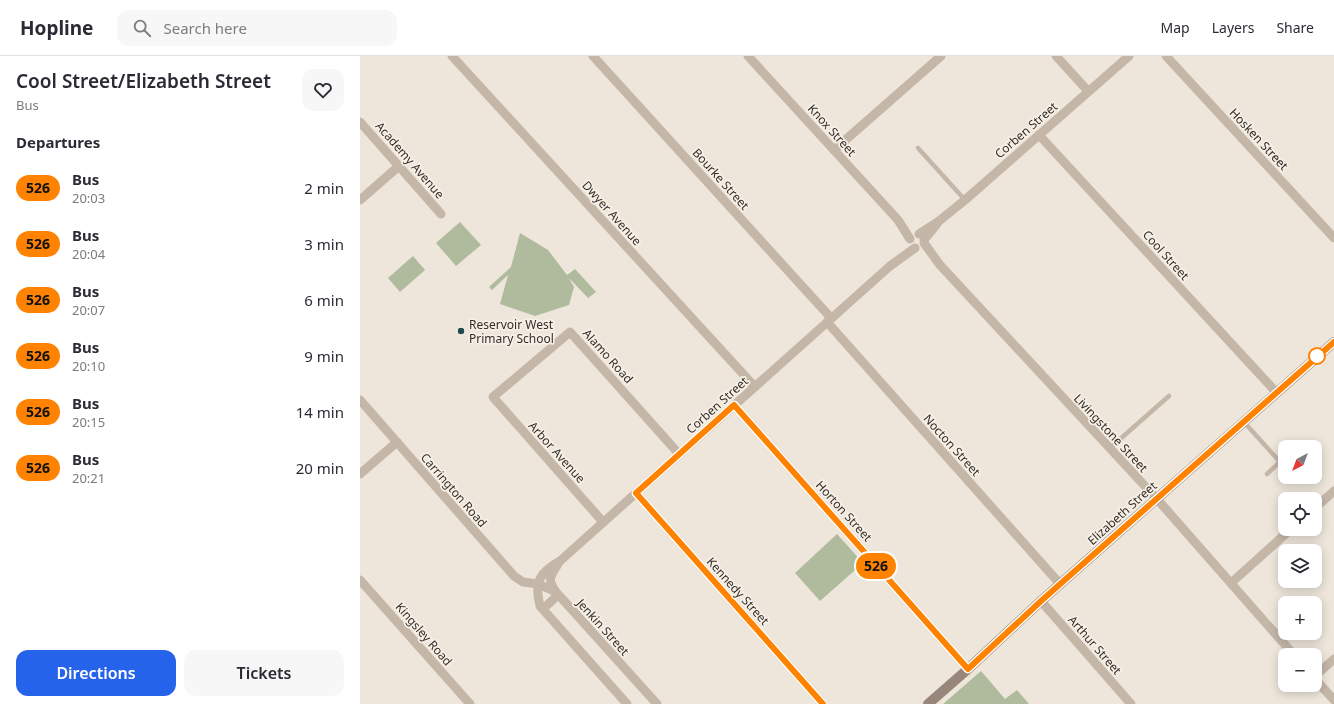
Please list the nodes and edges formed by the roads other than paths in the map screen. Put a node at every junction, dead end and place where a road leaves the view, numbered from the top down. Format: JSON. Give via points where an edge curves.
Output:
{"nodes":[{"id":1,"x":452,"y":56,"type":"edge"},
{"id":2,"x":593,"y":56,"type":"edge"},
{"id":3,"x":748,"y":56,"type":"edge"},
{"id":4,"x":941,"y":56,"type":"edge"},
{"id":5,"x":1056,"y":56,"type":"edge"},
{"id":6,"x":1129,"y":56,"type":"edge"},
{"id":7,"x":1166,"y":56,"type":"edge"},
{"id":8,"x":1088,"y":91,"type":"junction"},
{"id":9,"x":360,"y":122,"type":"edge"},
{"id":10,"x":1039,"y":135,"type":"junction"},
{"id":11,"x":918,"y":148,"type":"dead end"},
{"id":12,"x":834,"y":150,"type":"junction"},
{"id":13,"x":399,"y":166,"type":"junction"},
{"id":14,"x":360,"y":200,"type":"edge"},
{"id":15,"x":965,"y":200,"type":"junction"},
{"id":16,"x":441,"y":214,"type":"dead end"},
{"id":17,"x":1334,"y":238,"type":"edge"},
{"id":18,"x":917,"y":241,"type":"junction"},
{"id":19,"x":829,"y":320,"type":"junction"},
{"id":20,"x":1334,"y":342,"type":"edge"},
{"id":21,"x":754,"y":387,"type":"junction"},
{"id":22,"x":1276,"y":392,"type":"junction"},
{"id":23,"x":1169,"y":396,"type":"dead end"},
{"id":24,"x":493,"y":397,"type":"joint"},
{"id":25,"x":360,"y":400,"type":"edge"},
{"id":26,"x":734,"y":405,"type":"junction"},
{"id":27,"x":1244,"y":421,"type":"junction"},
{"id":28,"x":396,"y":442,"type":"junction"},
{"id":29,"x":1110,"y":448,"type":"junction"},
{"id":30,"x":679,"y":454,"type":"junction"},
{"id":31,"x":1278,"y":460,"type":"edge"},
{"id":32,"x":1278,"y":464,"type":"edge"},
{"id":33,"x":360,"y":474,"type":"edge"},
{"id":34,"x":1267,"y":474,"type":"dead end"},
{"id":35,"x":1334,"y":490,"type":"edge"},
{"id":36,"x":636,"y":493,"type":"junction"},
{"id":37,"x":1157,"y":499,"type":"junction"},
{"id":38,"x":1322,"y":501,"type":"edge"},
{"id":39,"x":604,"y":522,"type":"junction"},
{"id":40,"x":1283,"y":536,"type":"edge"},
{"id":41,"x":560,"y":561,"type":"junction"},
{"id":42,"x":360,"y":580,"type":"edge"},
{"id":43,"x":1231,"y":583,"type":"junction"},
{"id":44,"x":538,"y":584,"type":"junction"},
{"id":45,"x":1060,"y":584,"type":"junction"},
{"id":46,"x":557,"y":594,"type":"junction"},
{"id":47,"x":1041,"y":601,"type":"junction"},
{"id":48,"x":543,"y":609,"type":"junction"},
{"id":49,"x":1288,"y":648,"type":"edge"},
{"id":50,"x":1334,"y":659,"type":"edge"},
{"id":51,"x":968,"y":669,"type":"junction"},
{"id":52,"x":1322,"y":670,"type":"edge"},
{"id":53,"x":1322,"y":685,"type":"edge"},
{"id":54,"x":1334,"y":700,"type":"edge"},
{"id":55,"x":470,"y":704,"type":"edge"},
{"id":56,"x":627,"y":704,"type":"edge"},
{"id":57,"x":657,"y":704,"type":"edge"},
{"id":58,"x":823,"y":704,"type":"edge"},
{"id":59,"x":928,"y":704,"type":"edge"},
{"id":60,"x":1131,"y":704,"type":"edge"}],
"edges":[{"from":1,"to":21,"type":"street","name":"Dwyer Avenue"},
{"from":2,"to":19,"type":"street","name":"Bourke Street"},
{"from":3,"to":12,"type":"street","name":"Knox Street"},
{"from":4,"to":12,"type":"street"},
{"from":5,"to":8,"type":"street"},
{"from":6,"to":8,"type":"street","name":"Corben Street"},
{"from":7,"to":17,"type":"street","name":"Hosken Street"},
{"from":8,"to":10,"type":"street","name":"Corben Street"},
{"from":9,"to":13,"type":"street","name":"Academy Avenue"},
{"from":10,"to":15,"type":"street","name":"Corben Street"},
{"from":10,"to":22,"type":"street","name":"Cool Street"},
{"from":11,"to":15,"type":"lane"},
{"from":12,"to":18,"type":"street","name":"Knox Street"},
{"from":13,"to":14,"type":"street"},
{"from":13,"to":16,"type":"street","name":"Academy Avenue"},
{"from":15,"to":18,"type":"street","name":"Corben Street"},
{"from":18,"to":19,"type":"street","name":"Corben Street"},
{"from":18,"to":29,"type":"street","name":"Livingstone Street"},
{"from":19,"to":21,"type":"street","name":"Corben Street"},
{"from":19,"to":45,"type":"street","name":"Nocton Street"},
{"from":20,"to":22,"type":"street","name":"Elizabeth Street"},
{"from":21,"to":26,"type":"street","name":"Corben Street"},
{"from":22,"to":27,"type":"street","name":"Elizabeth Street"},
{"from":23,"to":29,"type":"lane"},
{"from":24,"to":30,"type":"street","name":"Alamo Road","via":[[570,332]]},
{"from":24,"to":39,"type":"street","name":"Arbor Avenue"},
{"from":25,"to":28,"type":"street","name":"Carrington Road"},
{"from":26,"to":30,"type":"street","name":"Corben Street"},
{"from":26,"to":51,"type":"street","name":"Horton Street"},
{"from":27,"to":31,"type":"lane"},
{"from":27,"to":37,"type":"street","name":"Elizabeth Street"},
{"from":28,"to":33,"type":"street"},
{"from":28,"to":44,"type":"street","name":"Carrington Road","via":[[514,576],[523,582]]},
{"from":29,"to":37,"type":"street","name":"Livingstone Street"},
{"from":30,"to":36,"type":"street","name":"Corben Street"},
{"from":32,"to":34,"type":"lane"},
{"from":35,"to":38,"type":"street"},
{"from":36,"to":39,"type":"street","name":"Corben Street"},
{"from":36,"to":58,"type":"street","name":"Kennedy Street"},
{"from":37,"to":43,"type":"street","name":"Livingstone Street"},
{"from":37,"to":45,"type":"street","name":"Elizabeth Street"},
{"from":39,"to":41,"type":"street","name":"Corben Street"},
{"from":40,"to":43,"type":"street"},
{"from":41,"to":44,"type":"street","via":[[543,573]]},
{"from":41,"to":46,"type":"street","name":"Jenkin Street","via":[[550,579],[550,585]]},
{"from":42,"to":55,"type":"street","name":"Kingsley Road"},
{"from":43,"to":49,"type":"street","name":"Livingstone Street"},
{"from":44,"to":46,"type":"street","name":"Carrington Road"},
{"from":44,"to":48,"type":"street","via":[[537,594]]},
{"from":45,"to":47,"type":"street","name":"Elizabeth Street"},
{"from":46,"to":48,"type":"street"},
{"from":46,"to":57,"type":"street","name":"Jenkin Street"},
{"from":47,"to":51,"type":"street","name":"Elizabeth Street"},
{"from":47,"to":60,"type":"street","name":"Arthur Street"},
{"from":48,"to":56,"type":"street"},
{"from":50,"to":52,"type":"street"},
{"from":51,"to":59,"type":"street","name":"Elizabeth Street"},
{"from":53,"to":54,"type":"street"}]}
